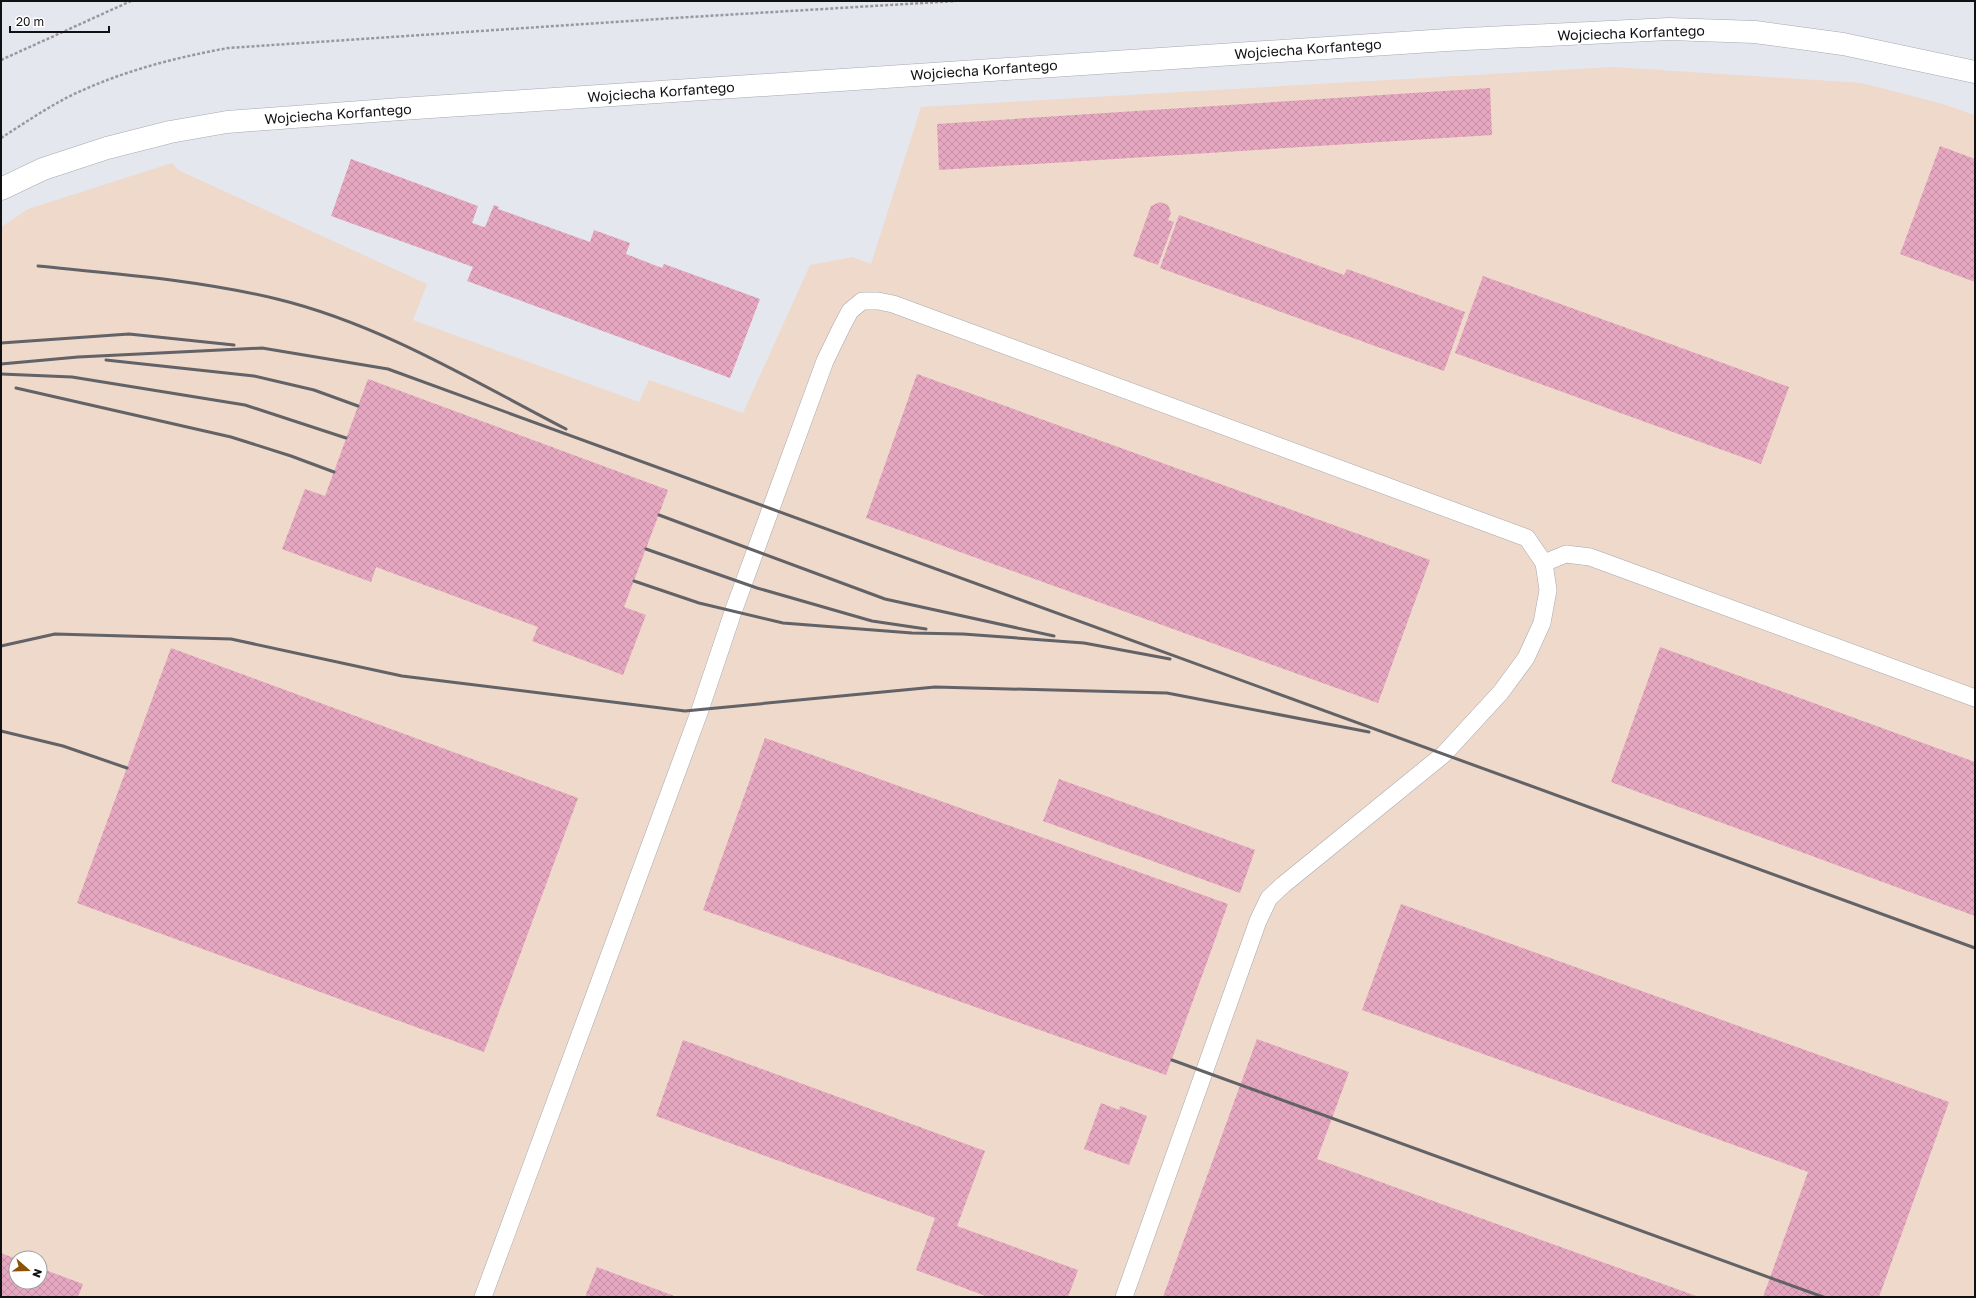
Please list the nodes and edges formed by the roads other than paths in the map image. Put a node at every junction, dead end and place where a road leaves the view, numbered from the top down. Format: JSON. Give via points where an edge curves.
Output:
{"nodes":[{"id":1,"x":1975,"y":72,"type":"edge"},
{"id":2,"x":1,"y":189,"type":"edge"},
{"id":3,"x":1544,"y":562,"type":"junction"},
{"id":4,"x":1975,"y":698,"type":"edge"},
{"id":5,"x":483,"y":1297,"type":"edge"},
{"id":6,"x":1124,"y":1297,"type":"edge"}],
"edges":[{"from":1,"to":2,"type":"street","name":"Wojciecha Korfantego","via":[[1843,44],[1755,32],[1669,29],[1447,40],[227,122],[170,132],[107,148],[43,169]]},
{"from":3,"to":4,"type":"lane","via":[[1566,554],[1590,557]]},
{"from":3,"to":5,"type":"lane","via":[[1527,538],[893,304],[862,301],[850,311],[825,361],[700,710]]},
{"from":3,"to":6,"type":"lane","via":[[1548,590],[1542,623],[1526,658],[1501,692],[1444,754],[1269,898],[1258,921]]}]}
